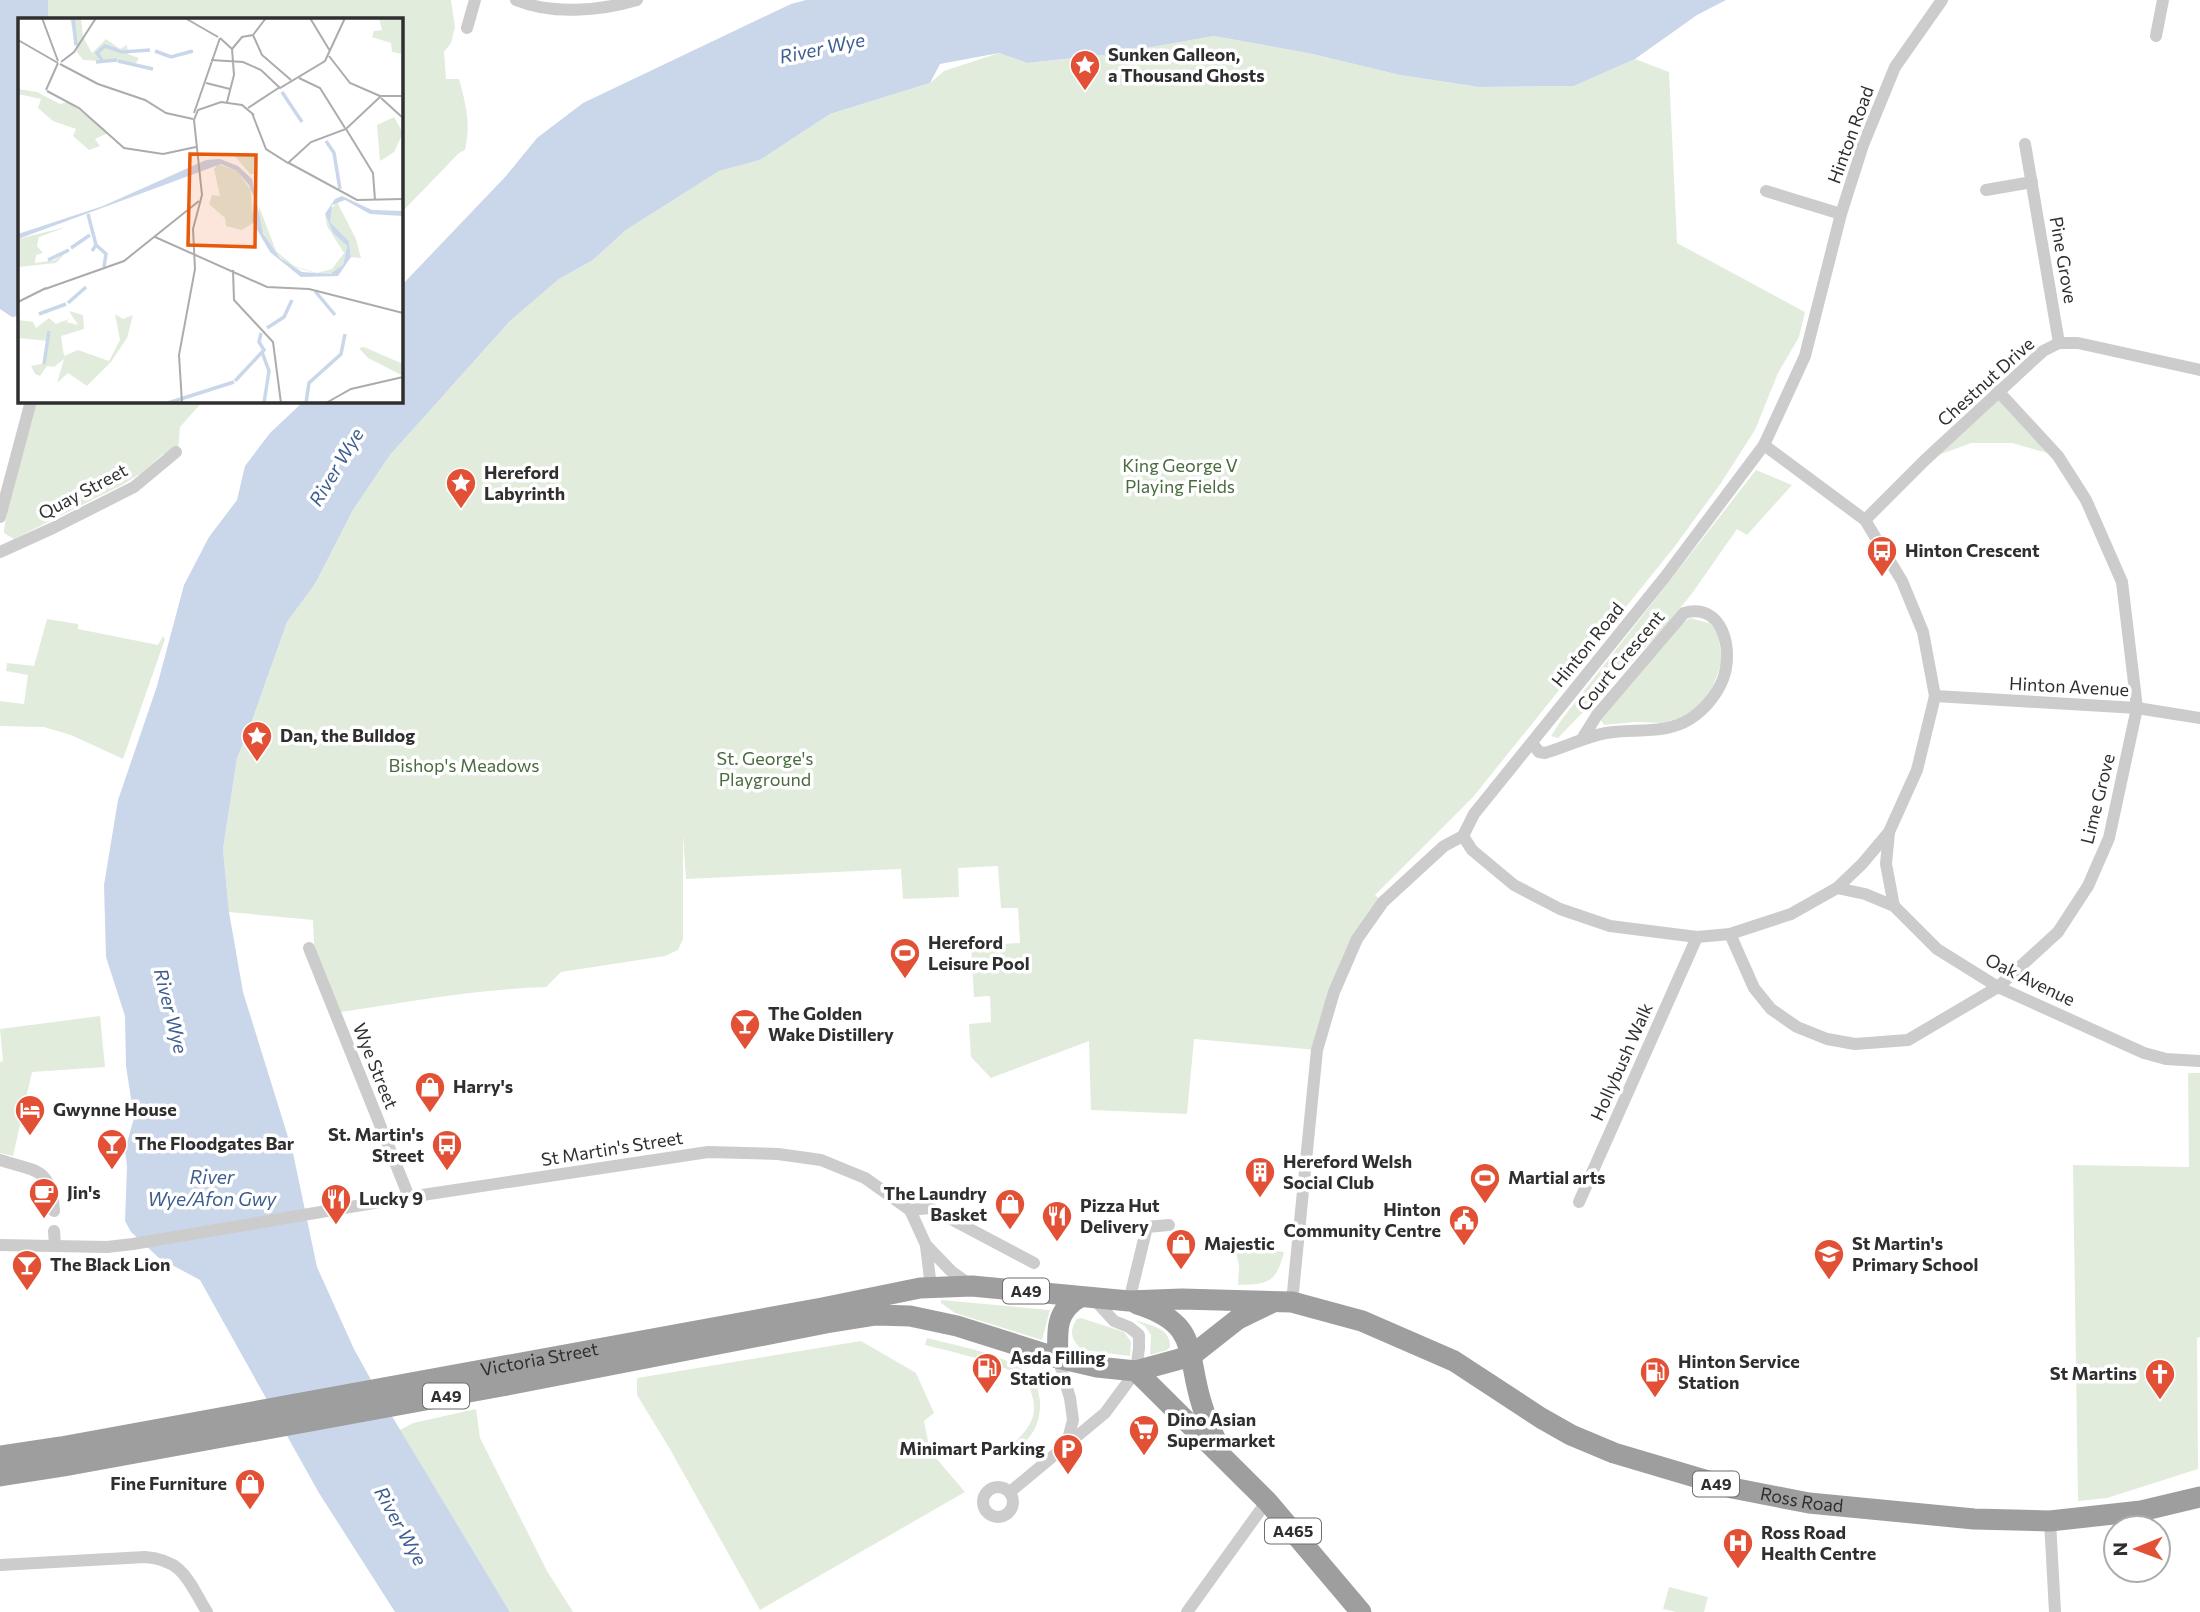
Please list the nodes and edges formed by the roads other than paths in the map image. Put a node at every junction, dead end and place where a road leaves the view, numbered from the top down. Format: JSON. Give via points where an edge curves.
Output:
{"nodes":[{"id":1,"x":475,"y":0,"type":"edge"},
{"id":2,"x":516,"y":0,"type":"edge"},
{"id":3,"x":636,"y":0,"type":"edge"},
{"id":4,"x":1942,"y":0,"type":"edge"},
{"id":5,"x":2163,"y":0,"type":"edge"},
{"id":6,"x":467,"y":27,"type":"dead end"},
{"id":7,"x":2156,"y":36,"type":"dead end"},
{"id":8,"x":2025,"y":144,"type":"dead end"},
{"id":9,"x":2032,"y":182,"type":"junction"},
{"id":10,"x":1986,"y":190,"type":"dead end"},
{"id":11,"x":1766,"y":191,"type":"dead end"},
{"id":12,"x":1842,"y":215,"type":"junction"},
{"id":13,"x":2059,"y":344,"type":"junction"},
{"id":14,"x":2200,"y":370,"type":"edge"},
{"id":15,"x":1998,"y":391,"type":"junction"},
{"id":16,"x":31,"y":402,"type":"edge"},
{"id":17,"x":1764,"y":445,"type":"junction"},
{"id":18,"x":176,"y":452,"type":"dead end"},
{"id":19,"x":0,"y":517,"type":"edge"},
{"id":20,"x":1865,"y":520,"type":"junction"},
{"id":21,"x":0,"y":552,"type":"edge"},
{"id":22,"x":1935,"y":696,"type":"junction"},
{"id":23,"x":2137,"y":708,"type":"junction"},
{"id":24,"x":2200,"y":718,"type":"edge"},
{"id":25,"x":1582,"y":739,"type":"junction"},
{"id":26,"x":1532,"y":743,"type":"junction"},
{"id":27,"x":1889,"y":832,"type":"junction"},
{"id":28,"x":1464,"y":836,"type":"junction"},
{"id":29,"x":1837,"y":888,"type":"junction"},
{"id":30,"x":1894,"y":906,"type":"junction"},
{"id":31,"x":1730,"y":934,"type":"junction"},
{"id":32,"x":1697,"y":937,"type":"junction"},
{"id":33,"x":309,"y":948,"type":"dead end"},
{"id":34,"x":1998,"y":987,"type":"junction"},
{"id":35,"x":2200,"y":1061,"type":"edge"},
{"id":36,"x":0,"y":1160,"type":"edge"},
{"id":37,"x":409,"y":1197,"type":"junction"},
{"id":38,"x":1579,"y":1202,"type":"dead end"},
{"id":39,"x":910,"y":1210,"type":"junction"},
{"id":40,"x":54,"y":1211,"type":"dead end"},
{"id":41,"x":1169,"y":1225,"type":"dead end"},
{"id":42,"x":54,"y":1231,"type":"dead end"},
{"id":43,"x":0,"y":1245,"type":"edge"},
{"id":44,"x":926,"y":1245,"type":"junction"},
{"id":45,"x":55,"y":1246,"type":"junction"},
{"id":46,"x":1034,"y":1263,"type":"dead end"},
{"id":47,"x":972,"y":1286,"type":"junction"},
{"id":48,"x":931,"y":1287,"type":"junction"},
{"id":49,"x":1087,"y":1297,"type":"junction"},
{"id":50,"x":1129,"y":1301,"type":"junction"},
{"id":51,"x":1284,"y":1302,"type":"junction"},
{"id":52,"x":824,"y":1315,"type":"junction"},
{"id":53,"x":957,"y":1326,"type":"junction"},
{"id":54,"x":1191,"y":1356,"type":"junction"},
{"id":55,"x":1058,"y":1358,"type":"junction"},
{"id":56,"x":1136,"y":1371,"type":"junction"},
{"id":57,"x":1067,"y":1443,"type":"junction"},
{"id":58,"x":1221,"y":1454,"type":"junction"},
{"id":59,"x":0,"y":1456,"type":"edge"},
{"id":60,"x":63,"y":1456,"type":"junction"},
{"id":61,"x":0,"y":1476,"type":"edge"},
{"id":62,"x":1010,"y":1492,"type":"dead end"},
{"id":63,"x":2200,"y":1497,"type":"edge"},
{"id":64,"x":1267,"y":1501,"type":"junction"},
{"id":65,"x":2050,"y":1521,"type":"junction"},
{"id":66,"x":0,"y":1565,"type":"edge"},
{"id":67,"x":206,"y":1612,"type":"edge"},
{"id":68,"x":1187,"y":1612,"type":"edge"},
{"id":69,"x":1361,"y":1612,"type":"edge"},
{"id":70,"x":2055,"y":1612,"type":"edge"}],
"edges":[{"from":1,"to":6,"type":"street"},
{"from":2,"to":3,"type":"street","via":[[530,6],[587,9]]},
{"from":4,"to":12,"type":"street","name":"Hinton Road","via":[[1895,67],[1863,145]]},
{"from":5,"to":7,"type":"street"},
{"from":8,"to":9,"type":"street","name":"Pine Grove"},
{"from":9,"to":10,"type":"street"},
{"from":9,"to":13,"type":"street","name":"Pine Grove"},
{"from":11,"to":12,"type":"street"},
{"from":12,"to":17,"type":"street","name":"Hinton Road","via":[[1805,356]]},
{"from":13,"to":14,"type":"street","name":"Chestnut Drive"},
{"from":13,"to":15,"type":"street","name":"Chestnut Drive","via":[[2043,351]]},
{"from":15,"to":20,"type":"street","name":"Chestnut Drive"},
{"from":15,"to":23,"type":"street","name":"Lime Grove","via":[[2058,456],[2086,500],[2122,582]]},
{"from":16,"to":19,"type":"street"},
{"from":17,"to":20,"type":"street"},
{"from":17,"to":26,"type":"street","name":"Hinton Road"},
{"from":18,"to":21,"type":"street","name":"Quay Street","via":[[134,487]]},
{"from":20,"to":22,"type":"street","via":[[1902,581],[1923,632]]},
{"from":22,"to":23,"type":"street","name":"Hinton Avenue"},
{"from":22,"to":27,"type":"street","via":[[1917,770]]},
{"from":23,"to":24,"type":"street","name":"Hinton Avenue"},
{"from":23,"to":34,"type":"street","name":"Lime Grove","via":[[2109,838],[2088,886],[2058,932]]},
{"from":25,"to":25,"type":"street","name":"Court Crescent","via":[[1607,732],[1672,727],[1705,708],[1727,667],[1724,633],[1716,621],[1706,612],[1684,613]]},
{"from":25,"to":26,"type":"street","name":"Court Crescent","via":[[1545,753]]},
{"from":26,"to":28,"type":"street","name":"Hinton Road","via":[[1474,814]]},
{"from":27,"to":29,"type":"street"},
{"from":27,"to":30,"type":"street","via":[[1886,864]]},
{"from":28,"to":32,"type":"street","via":[[1472,850],[1514,885],[1560,909],[1610,926]]},
{"from":28,"to":51,"type":"street","name":"Hinton Road","via":[[1444,846],[1383,902],[1357,939],[1334,992],[1317,1050]]},
{"from":29,"to":30,"type":"street","name":"Oak Avenue"},
{"from":29,"to":31,"type":"street","via":[[1791,914]]},
{"from":30,"to":34,"type":"street","name":"Oak Avenue","via":[[1937,949]]},
{"from":31,"to":32,"type":"street"},
{"from":31,"to":34,"type":"street","name":"Lime Grove","via":[[1754,988],[1771,1009],[1797,1027],[1827,1039],[1855,1044],[1908,1040]]},
{"from":32,"to":38,"type":"street","name":"Hollybush Walk"},
{"from":33,"to":37,"type":"street","name":"Wye Street"},
{"from":34,"to":35,"type":"street","name":"Oak Avenue","via":[[2144,1053]]},
{"from":36,"to":40,"type":"street","via":[[46,1178],[53,1191]]},
{"from":37,"to":39,"type":"street","name":"St Martin's Street","via":[[708,1152],[754,1152],[821,1160],[865,1178]]},
{"from":37,"to":45,"type":"street","name":"St Martin's Street","via":[[133,1244]]},
{"from":39,"to":44,"type":"street"},
{"from":39,"to":46,"type":"street","name":"St Martin's Street","via":[[930,1208]]},
{"from":41,"to":50,"type":"street","via":[[1147,1227]]},
{"from":42,"to":45,"type":"street"},
{"from":43,"to":45,"type":"street","name":"St Martin's Street"},
{"from":44,"to":47,"type":"street"},
{"from":44,"to":48,"type":"street"},
{"from":47,"to":48,"type":"highway","name":"Victoria Street","number":"A49"},
{"from":47,"to":49,"type":"highway","name":"Victoria Street","number":"A49"},
{"from":48,"to":52,"type":"highway","name":"Victoria Street","number":"A49"},
{"from":48,"to":53,"type":"highway","via":[[934,1300]]},
{"from":49,"to":50,"type":"highway","name":"Victoria Street"},
{"from":49,"to":55,"type":"highway","via":[[1068,1304],[1063,1312]]},
{"from":49,"to":56,"type":"street","via":[[1139,1335]]},
{"from":50,"to":51,"type":"highway","name":"Ross Road"},
{"from":50,"to":54,"type":"highway","number":"A465","via":[[1162,1312],[1175,1323],[1186,1336]]},
{"from":51,"to":54,"type":"highway","via":[[1252,1310]]},
{"from":51,"to":65,"type":"highway","name":"Ross Road","number":"A49","via":[[1346,1316],[1402,1337],[1454,1361],[1571,1435],[1678,1474],[1796,1501],[1974,1519]]},
{"from":52,"to":53,"type":"highway","name":"Victoria Street","number":"A49","via":[[910,1317]]},
{"from":52,"to":60,"type":"highway","name":"Victoria Street","number":"A49","via":[[502,1386]]},
{"from":53,"to":55,"type":"highway","name":"Victoria Street","number":"A49"},
{"from":54,"to":56,"type":"highway"},
{"from":54,"to":58,"type":"highway","number":"A465","via":[[1202,1405]]},
{"from":55,"to":56,"type":"highway","name":"Victoria Street"},
{"from":55,"to":57,"type":"street","via":[[1073,1420]]},
{"from":56,"to":57,"type":"street","via":[[1105,1413]]},
{"from":56,"to":58,"type":"highway","number":"A465"},
{"from":57,"to":62,"type":"street"},
{"from":58,"to":64,"type":"highway","number":"A465"},
{"from":59,"to":60,"type":"highway","name":"Victoria Street","number":"A49"},
{"from":60,"to":61,"type":"highway","name":"Victoria Street","number":"A49"},
{"from":63,"to":65,"type":"highway","name":"Ross Road","number":"A49","via":[[2141,1511]]},
{"from":64,"to":68,"type":"street"},
{"from":64,"to":69,"type":"highway","number":"A465"},
{"from":65,"to":70,"type":"street"},
{"from":66,"to":67,"type":"street","via":[[161,1558],[184,1575]]}]}
